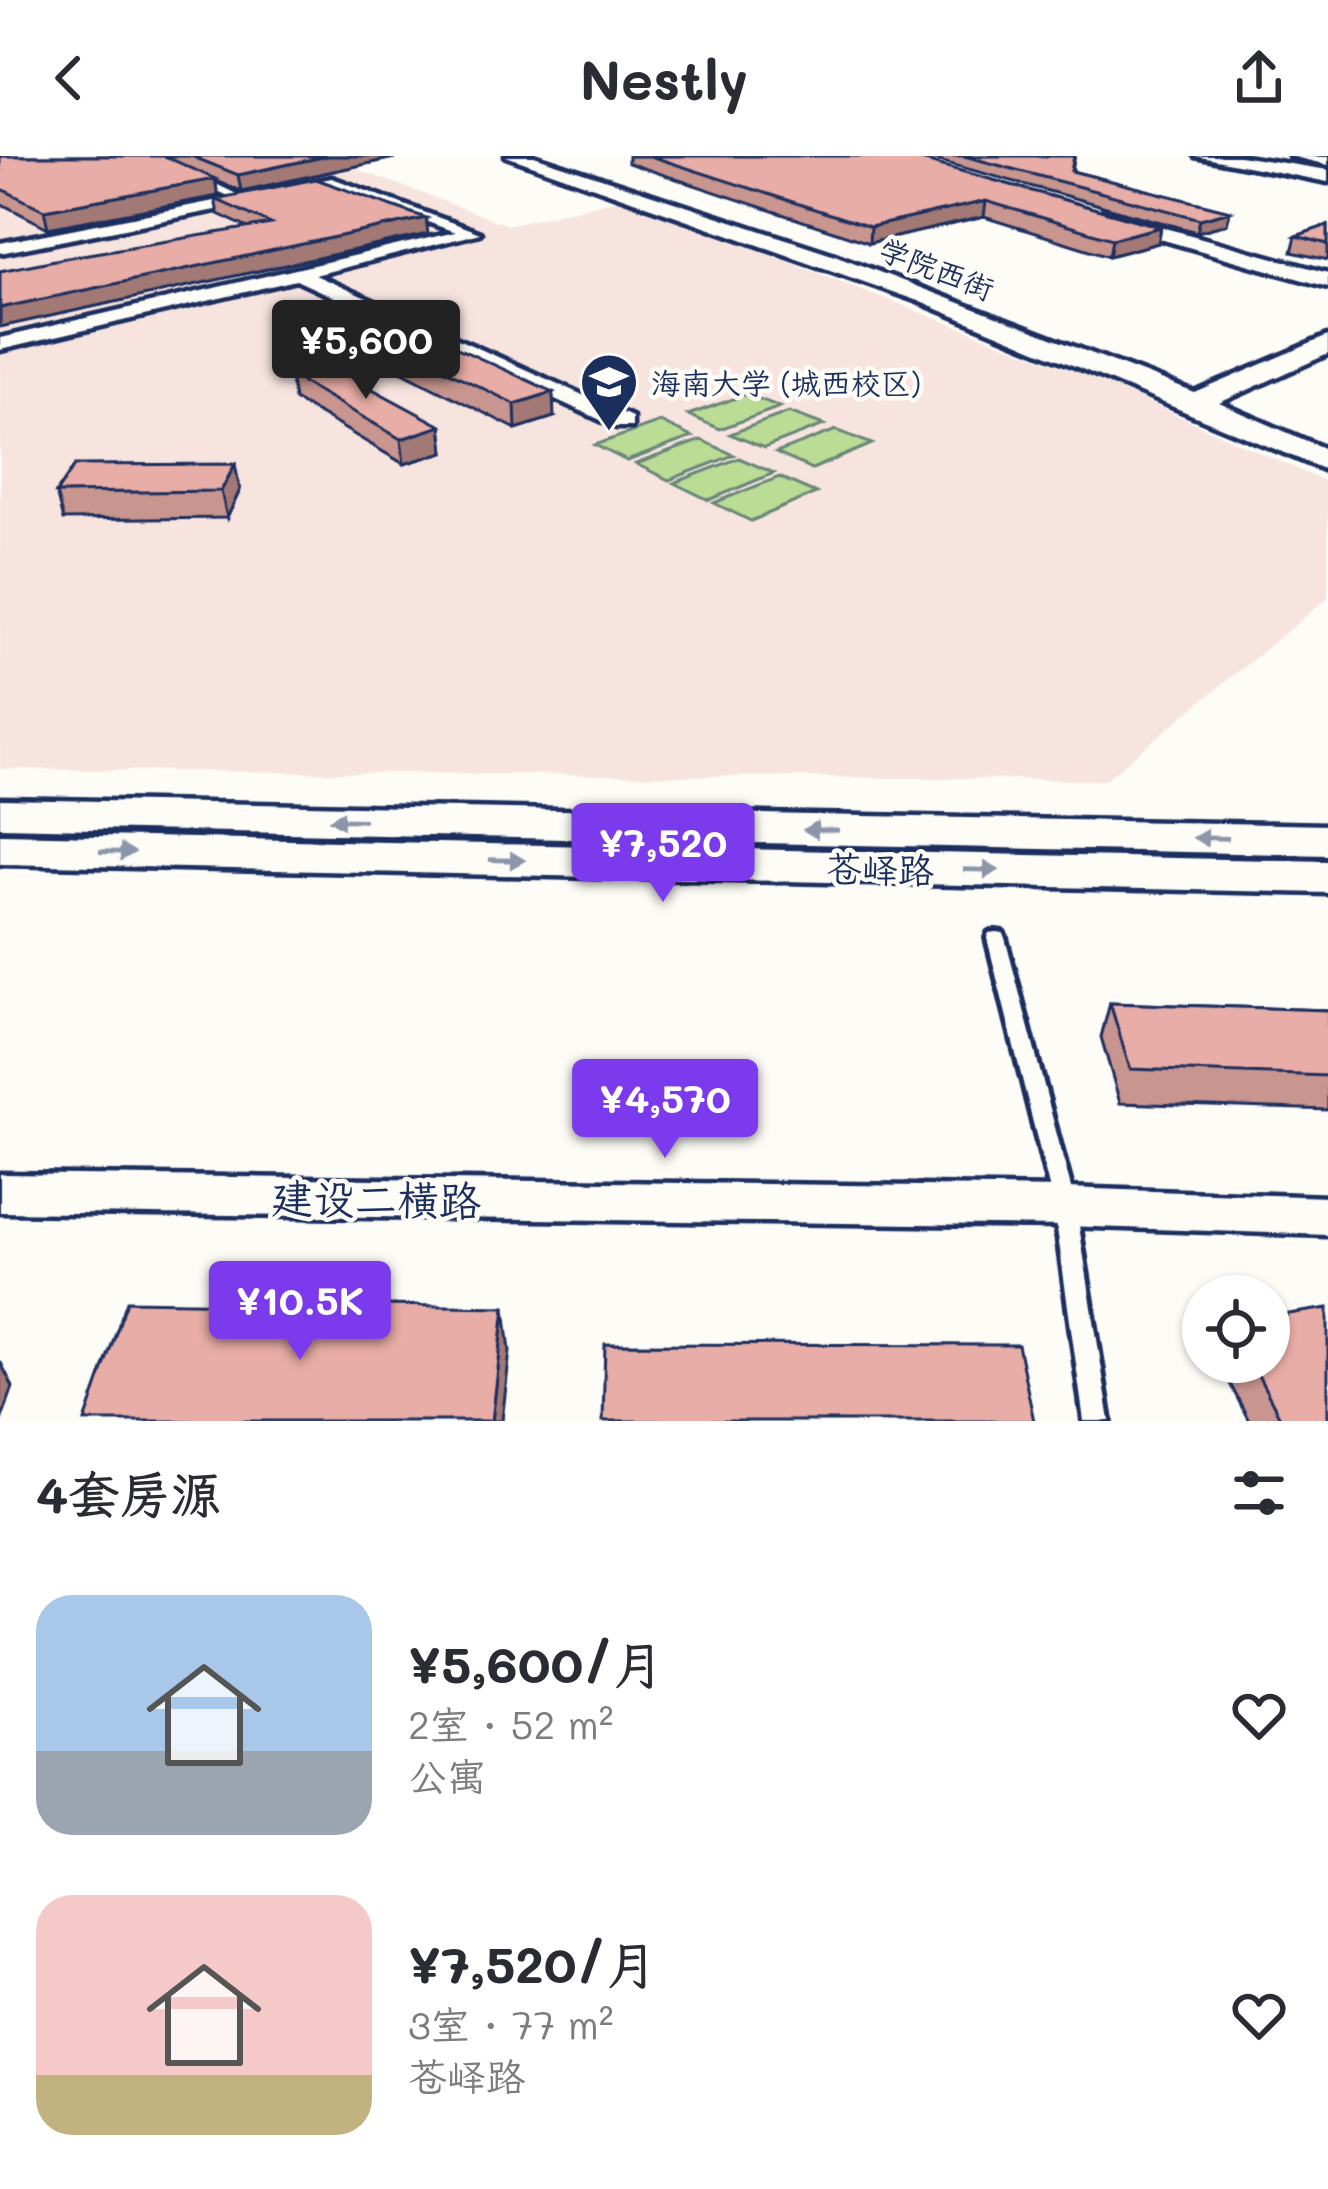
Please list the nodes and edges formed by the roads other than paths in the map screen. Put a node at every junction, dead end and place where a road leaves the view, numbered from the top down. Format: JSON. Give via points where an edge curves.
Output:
{"nodes":[{"id":1,"x":1204,"y":156,"type":"edge"},
{"id":2,"x":1298,"y":156,"type":"edge"},
{"id":3,"x":537,"y":158,"type":"edge"},
{"id":4,"x":1328,"y":161,"type":"edge"},
{"id":5,"x":186,"y":173,"type":"edge"},
{"id":6,"x":1328,"y":176,"type":"edge"},
{"id":7,"x":245,"y":200,"type":"junction"},
{"id":8,"x":1092,"y":213,"type":"edge"},
{"id":9,"x":0,"y":248,"type":"edge"},
{"id":10,"x":296,"y":273,"type":"junction"},
{"id":11,"x":1328,"y":280,"type":"edge"},
{"id":12,"x":0,"y":344,"type":"edge"},
{"id":13,"x":1328,"y":344,"type":"edge"},
{"id":14,"x":1201,"y":400,"type":"junction"},
{"id":15,"x":624,"y":422,"type":"dead end"},
{"id":16,"x":1328,"y":451,"type":"edge"},
{"id":17,"x":1328,"y":462,"type":"edge"},
{"id":18,"x":0,"y":813,"type":"edge"},
{"id":19,"x":1328,"y":840,"type":"edge"},
{"id":20,"x":0,"y":849,"type":"edge"},
{"id":21,"x":1328,"y":877,"type":"edge"},
{"id":22,"x":997,"y":938,"type":"dead end"},
{"id":23,"x":0,"y":1193,"type":"edge"},
{"id":24,"x":1065,"y":1207,"type":"junction"},
{"id":25,"x":1328,"y":1216,"type":"edge"},
{"id":26,"x":1097,"y":1421,"type":"edge"}],
"edges":[{"from":1,"to":6,"type":"main road"},
{"from":2,"to":4,"type":"street"},
{"from":3,"to":14,"type":"main road","name":"学院西街"},
{"from":5,"to":7,"type":"lane"},
{"from":7,"to":9,"type":"street"},
{"from":7,"to":10,"type":"street","via":[[332,182],[472,232]]},
{"from":8,"to":11,"type":"main road"},
{"from":10,"to":12,"type":"street"},
{"from":10,"to":15,"type":"street"},
{"from":13,"to":14,"type":"main road"},
{"from":14,"to":16,"type":"main road","name":"学院西街"},
{"from":14,"to":17,"type":"main road","name":"学院西街"},
{"from":19,"to":18,"type":"main road","name":"苍峄路","one_way":true},
{"from":20,"to":21,"type":"main road","name":"苍峄路","one_way":true},
{"from":22,"to":24,"type":"lane"},
{"from":23,"to":24,"type":"street","name":"建设二横路"},
{"from":24,"to":25,"type":"street","name":"建设二横路"},
{"from":24,"to":26,"type":"lane"}]}
